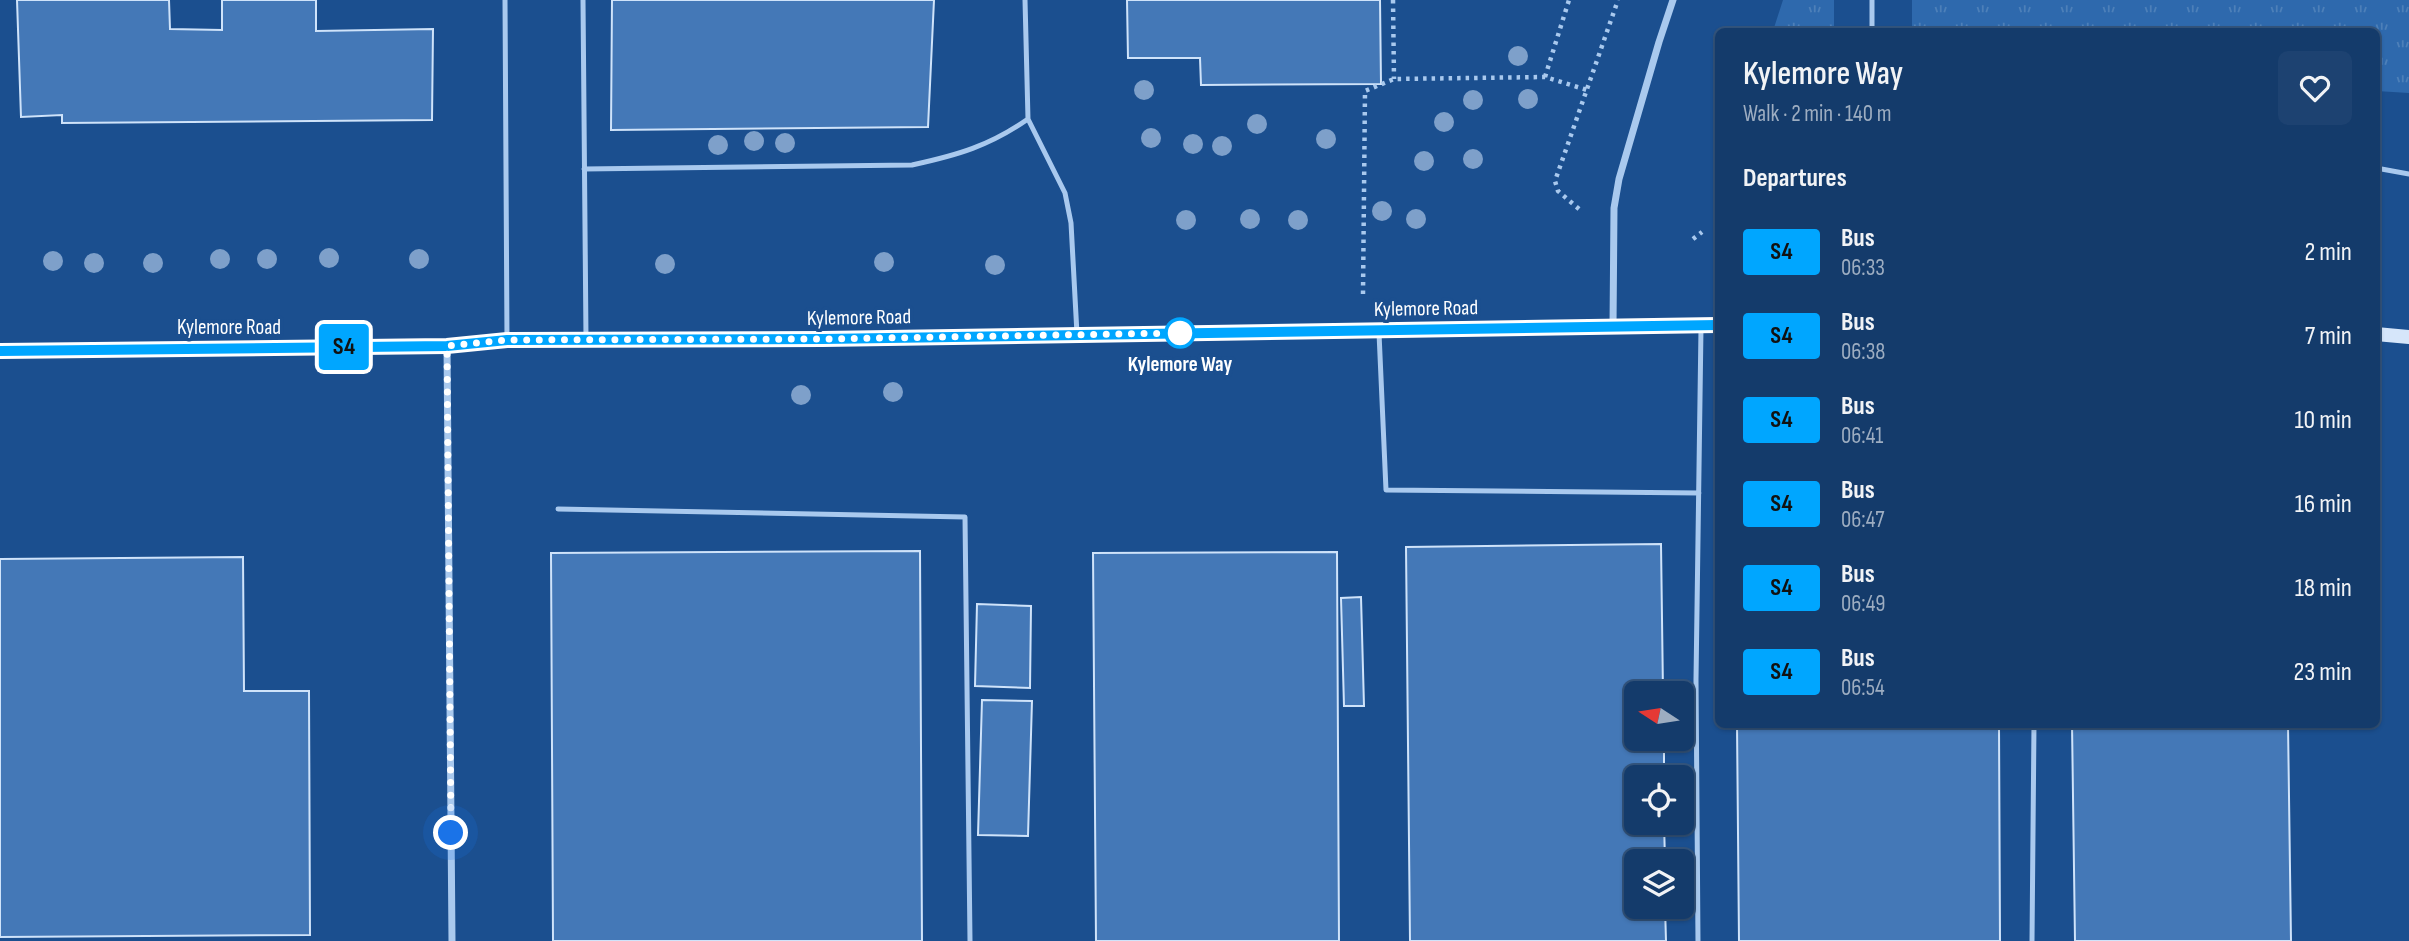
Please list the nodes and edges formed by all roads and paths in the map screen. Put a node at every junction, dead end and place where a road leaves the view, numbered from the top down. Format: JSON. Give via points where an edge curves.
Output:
{"nodes":[{"id":1,"x":505,"y":0,"type":"edge"},
{"id":2,"x":583,"y":0,"type":"edge"},
{"id":3,"x":1025,"y":0,"type":"edge"},
{"id":4,"x":1393,"y":0,"type":"edge"},
{"id":5,"x":1569,"y":0,"type":"edge"},
{"id":6,"x":1618,"y":0,"type":"edge"},
{"id":7,"x":1673,"y":0,"type":"edge"},
{"id":8,"x":1872,"y":0,"type":"edge"},
{"id":9,"x":1872,"y":28,"type":"edge"},
{"id":10,"x":1545,"y":77,"type":"junction"},
{"id":11,"x":1394,"y":79,"type":"junction"},
{"id":12,"x":1587,"y":90,"type":"junction"},
{"id":13,"x":1028,"y":119,"type":"junction"},
{"id":14,"x":584,"y":169,"type":"junction"},
{"id":15,"x":2380,"y":169,"type":"edge"},
{"id":16,"x":2409,"y":174,"type":"edge"},
{"id":17,"x":1702,"y":232,"type":"dead end"},
{"id":18,"x":1692,"y":239,"type":"dead end"},
{"id":19,"x":1614,"y":240,"type":"junction"},
{"id":20,"x":1701,"y":325,"type":"junction"},
{"id":21,"x":1715,"y":325,"type":"edge"},
{"id":22,"x":1613,"y":327,"type":"junction"},
{"id":23,"x":1371,"y":330,"type":"junction"},
{"id":24,"x":1077,"y":334,"type":"junction"},
{"id":25,"x":2380,"y":334,"type":"edge"},
{"id":26,"x":2409,"y":337,"type":"edge"},
{"id":27,"x":507,"y":340,"type":"junction"},
{"id":28,"x":586,"y":340,"type":"junction"},
{"id":29,"x":447,"y":346,"type":"junction"},
{"id":30,"x":0,"y":351,"type":"edge"},
{"id":31,"x":1699,"y":493,"type":"junction"},
{"id":32,"x":558,"y":509,"type":"dead end"},
{"id":33,"x":2034,"y":728,"type":"edge"},
{"id":34,"x":452,"y":941,"type":"edge"},
{"id":35,"x":970,"y":941,"type":"edge"},
{"id":36,"x":1699,"y":941,"type":"edge"},
{"id":37,"x":2032,"y":941,"type":"edge"}],
"edges":[{"from":1,"to":27,"type":"lane"},
{"from":2,"to":14,"type":"lane"},
{"from":3,"to":13,"type":"lane"},
{"from":4,"to":11,"type":"path"},
{"from":5,"to":10,"type":"path"},
{"from":6,"to":12,"type":"path"},
{"from":7,"to":19,"type":"street","via":[[1619,179]]},
{"from":8,"to":9,"type":"lane"},
{"from":10,"to":11,"type":"path"},
{"from":10,"to":12,"type":"path"},
{"from":11,"to":23,"type":"path","via":[[1366,91]]},
{"from":12,"to":19,"type":"path","via":[[1555,181],[1558,191]]},
{"from":13,"to":14,"type":"lane","via":[[1001,138],[958,155],[912,165]]},
{"from":13,"to":24,"type":"lane","via":[[1065,193]]},
{"from":14,"to":28,"type":"lane"},
{"from":15,"to":16,"type":"lane"},
{"from":17,"to":18,"type":"path"},
{"from":19,"to":22,"type":"street"},
{"from":20,"to":21,"type":"main road","name":"Kylemore Road"},
{"from":20,"to":22,"type":"main road","name":"Kylemore Road"},
{"from":20,"to":31,"type":"lane"},
{"from":22,"to":23,"type":"main road","name":"Kylemore Road"},
{"from":23,"to":24,"type":"main road","name":"Kylemore Road"},
{"from":23,"to":31,"type":"lane","via":[[1386,490]]},
{"from":24,"to":28,"type":"main road","name":"Kylemore Road"},
{"from":25,"to":26,"type":"main road"},
{"from":27,"to":28,"type":"main road","name":"Kylemore Road"},
{"from":27,"to":29,"type":"main road","name":"Kylemore Road"},
{"from":29,"to":30,"type":"main road","name":"Kylemore Road"},
{"from":29,"to":34,"type":"street"},
{"from":31,"to":36,"type":"lane"},
{"from":32,"to":35,"type":"lane","via":[[965,517]]},
{"from":33,"to":37,"type":"lane"}]}
